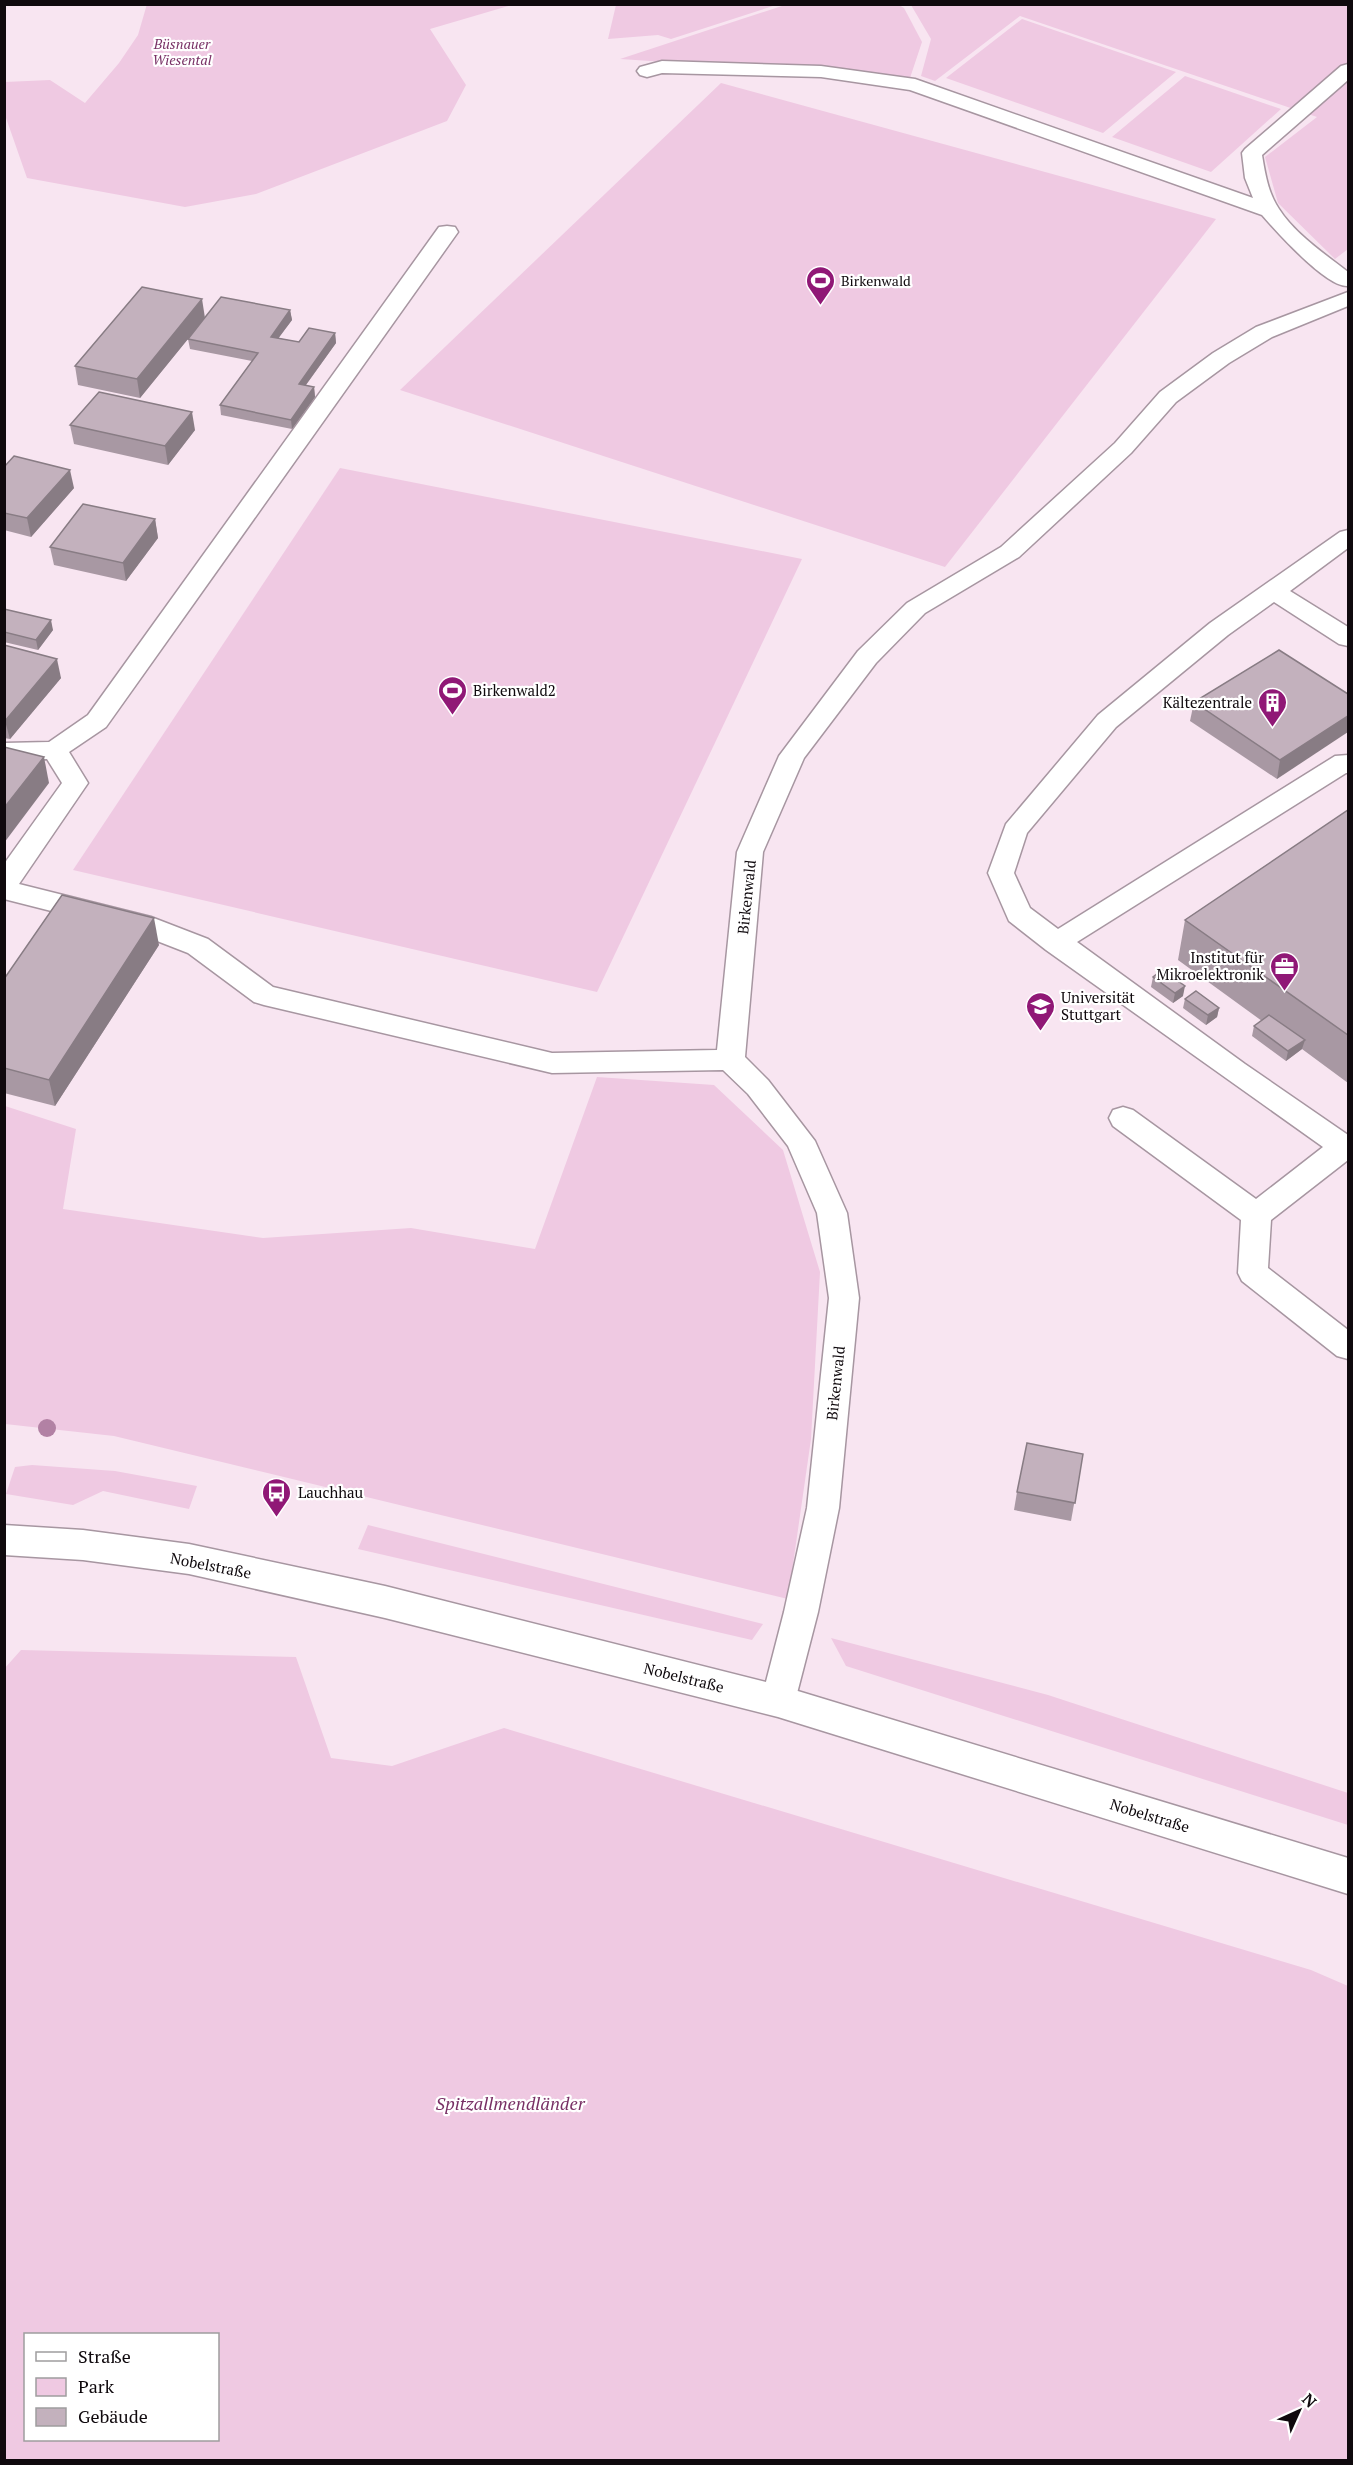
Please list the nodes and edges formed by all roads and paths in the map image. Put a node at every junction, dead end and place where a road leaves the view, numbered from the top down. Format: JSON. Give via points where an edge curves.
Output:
{"nodes":[{"id":1,"x":1348,"y":70,"type":"edge"},
{"id":2,"x":646,"y":71,"type":"dead end"},
{"id":3,"x":1269,"y":211,"type":"junction"},
{"id":4,"x":447,"y":232,"type":"dead end"},
{"id":5,"x":1348,"y":285,"type":"edge"},
{"id":6,"x":1348,"y":537,"type":"edge"},
{"id":7,"x":1273,"y":591,"type":"junction"},
{"id":8,"x":1348,"y":638,"type":"edge"},
{"id":9,"x":55,"y":750,"type":"junction"},
{"id":10,"x":4,"y":752,"type":"edge"},
{"id":11,"x":1348,"y":765,"type":"edge"},
{"id":12,"x":4,"y":885,"type":"edge"},
{"id":13,"x":4,"y":890,"type":"edge"},
{"id":14,"x":1056,"y":943,"type":"junction"},
{"id":15,"x":730,"y":1060,"type":"junction"},
{"id":16,"x":1123,"y":1118,"type":"dead end"},
{"id":17,"x":1347,"y":1147,"type":"edge"},
{"id":18,"x":1256,"y":1215,"type":"junction"},
{"id":19,"x":1348,"y":1347,"type":"edge"},
{"id":20,"x":4,"y":1540,"type":"edge"},
{"id":21,"x":778,"y":1701,"type":"junction"},
{"id":22,"x":1348,"y":1876,"type":"edge"}],
"edges":[{"from":1,"to":3,"type":"lane","via":[[1252,153],[1255,178]]},
{"from":2,"to":3,"type":"lane","via":[[662,67],[786,69],[854,73],[900,82]]},
{"from":3,"to":5,"type":"lane","via":[[1305,249]]},
{"from":4,"to":9,"type":"lane","via":[[97,721]]},
{"from":5,"to":15,"type":"lane","name":"Birkenwald","via":[[1221,358],[1168,397],[1123,448],[1010,552],[916,608],[867,657],[792,756],[750,852]]},
{"from":6,"to":7,"type":"lane"},
{"from":7,"to":8,"type":"lane"},
{"from":7,"to":14,"type":"lane","via":[[1219,629],[1107,722],[1015,830],[1001,873],[1018,914]]},
{"from":9,"to":10,"type":"lane"},
{"from":9,"to":12,"type":"lane","via":[[75,783]]},
{"from":11,"to":14,"type":"lane","via":[[1344,762]]},
{"from":13,"to":15,"type":"lane","via":[[141,924],[198,946],[264,995],[552,1063]]},
{"from":14,"to":17,"type":"lane"},
{"from":15,"to":21,"type":"lane","name":"Birkenwald","via":[[758,1087],[800,1141],[832,1213],[844,1298],[823,1508]]},
{"from":16,"to":18,"type":"lane"},
{"from":17,"to":18,"type":"lane"},
{"from":18,"to":19,"type":"lane","via":[[1254,1273]]},
{"from":20,"to":21,"type":"street","name":"Nobelstraße","via":[[83,1545],[189,1559],[385,1602]]},
{"from":21,"to":22,"type":"street","name":"Nobelstraße"}]}
